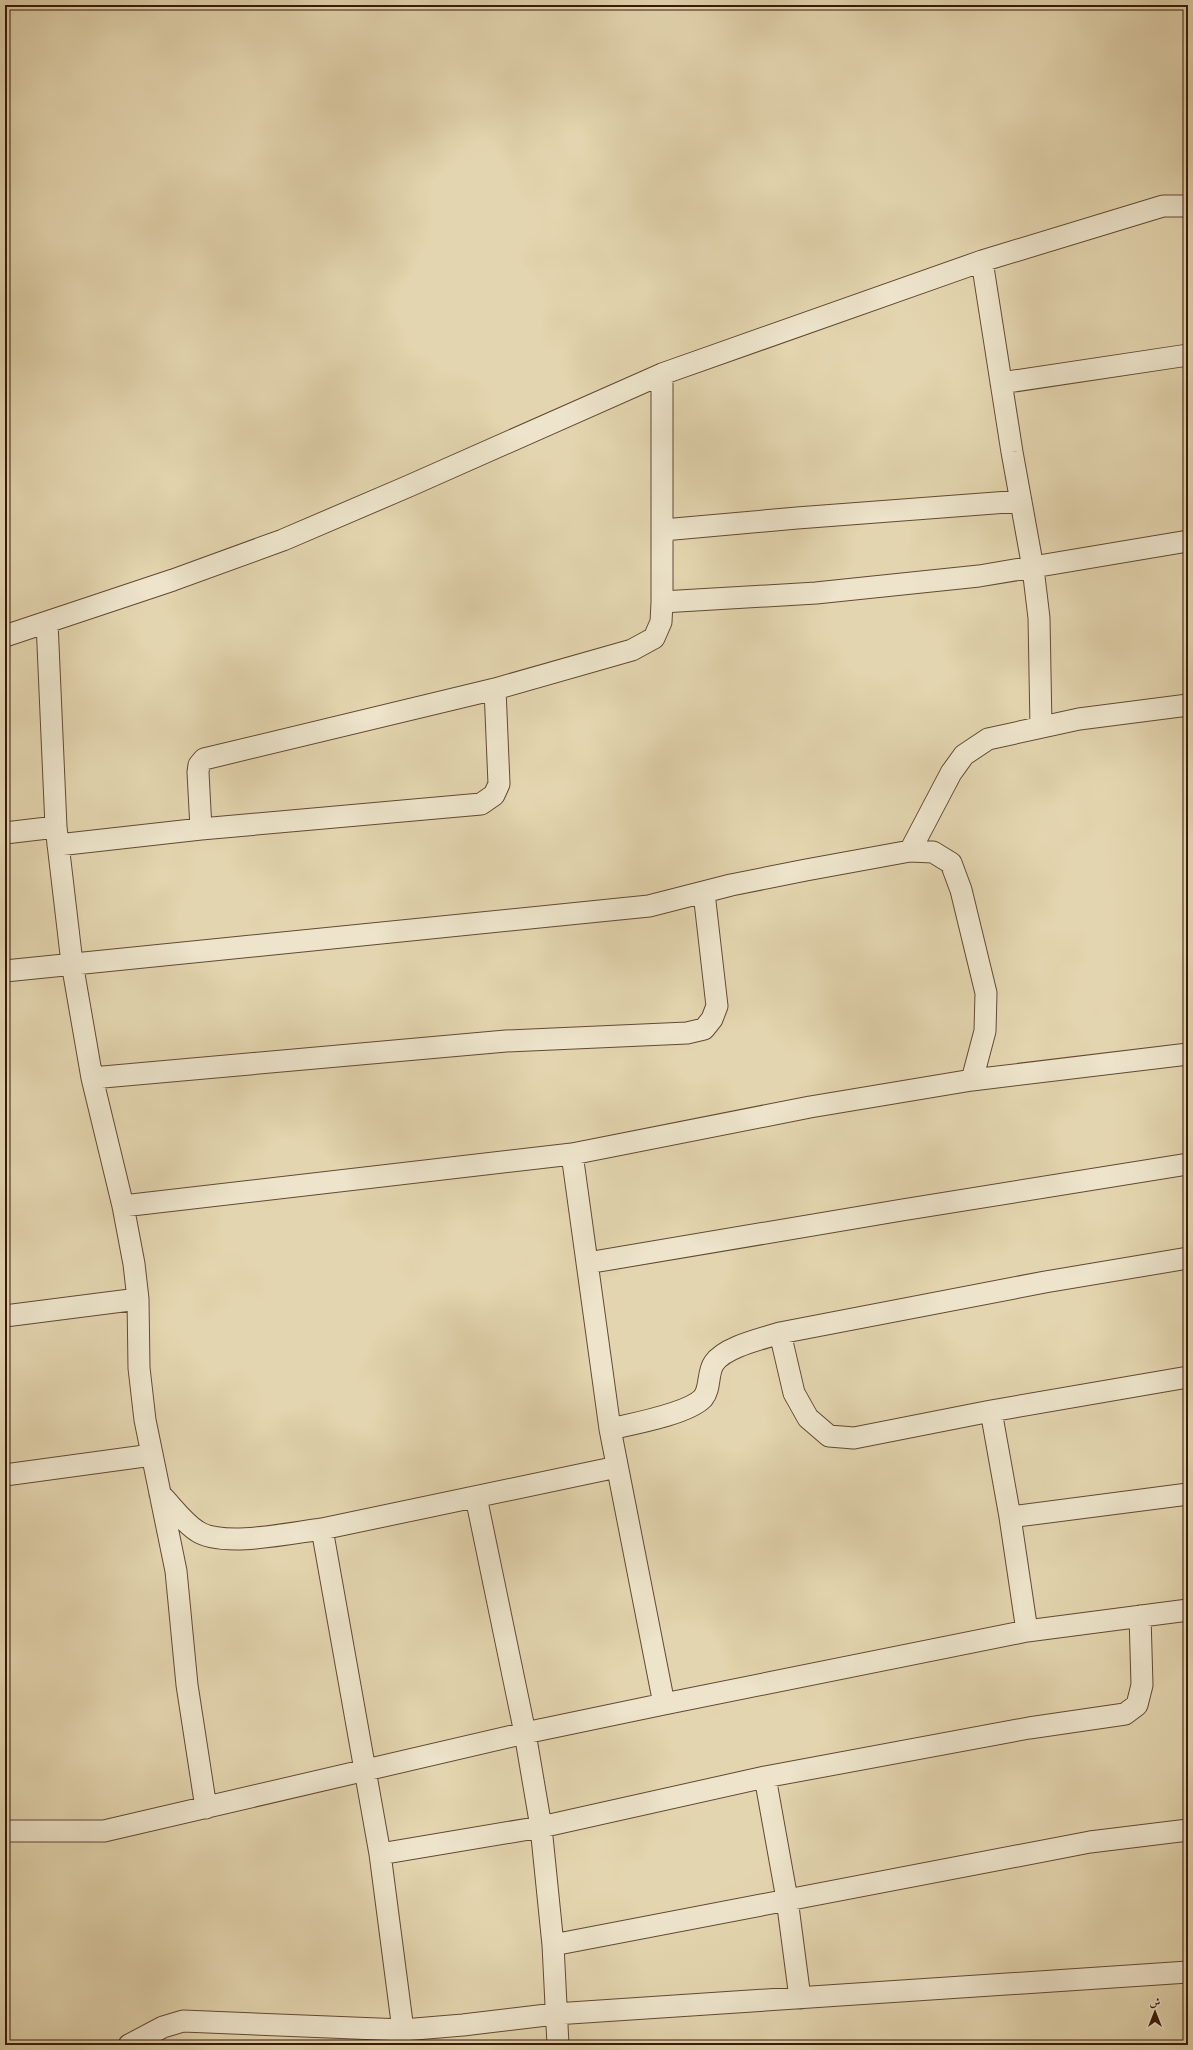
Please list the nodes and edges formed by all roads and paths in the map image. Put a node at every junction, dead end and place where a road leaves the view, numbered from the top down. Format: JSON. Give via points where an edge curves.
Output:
{"nodes":[{"id":1,"x":1188,"y":206,"type":"edge"},
{"id":2,"x":982,"y":261,"type":"junction"},
{"id":3,"x":1188,"y":355,"type":"edge"},
{"id":4,"x":662,"y":374,"type":"junction"},
{"id":5,"x":1001,"y":384,"type":"junction"},
{"id":6,"x":1021,"y":501,"type":"junction"},
{"id":7,"x":663,"y":530,"type":"junction"},
{"id":8,"x":1188,"y":541,"type":"edge"},
{"id":9,"x":1033,"y":568,"type":"junction"},
{"id":10,"x":662,"y":602,"type":"junction"},
{"id":11,"x":47,"y":622,"type":"junction"},
{"id":12,"x":5,"y":636,"type":"edge"},
{"id":13,"x":495,"y":689,"type":"junction"},
{"id":14,"x":1188,"y":705,"type":"edge"},
{"id":15,"x":1041,"y":728,"type":"junction"},
{"id":16,"x":201,"y":829,"type":"junction"},
{"id":17,"x":5,"y":834,"type":"edge"},
{"id":18,"x":57,"y":836,"type":"junction"},
{"id":19,"x":910,"y":851,"type":"junction"},
{"id":20,"x":704,"y":893,"type":"junction"},
{"id":21,"x":72,"y":963,"type":"junction"},
{"id":22,"x":5,"y":971,"type":"edge"},
{"id":23,"x":1188,"y":1054,"type":"edge"},
{"id":24,"x":92,"y":1078,"type":"junction"},
{"id":25,"x":972,"y":1080,"type":"junction"},
{"id":26,"x":572,"y":1154,"type":"junction"},
{"id":27,"x":1188,"y":1164,"type":"edge"},
{"id":28,"x":123,"y":1206,"type":"junction"},
{"id":29,"x":1188,"y":1258,"type":"edge"},
{"id":30,"x":587,"y":1263,"type":"junction"},
{"id":31,"x":138,"y":1299,"type":"junction"},
{"id":32,"x":5,"y":1316,"type":"edge"},
{"id":33,"x":780,"y":1333,"type":"junction"},
{"id":34,"x":1188,"y":1377,"type":"edge"},
{"id":35,"x":991,"y":1411,"type":"junction"},
{"id":36,"x":610,"y":1429,"type":"junction"},
{"id":37,"x":152,"y":1455,"type":"junction"},
{"id":38,"x":617,"y":1468,"type":"junction"},
{"id":39,"x":5,"y":1475,"type":"edge"},
{"id":40,"x":160,"y":1494,"type":"junction"},
{"id":41,"x":1188,"y":1494,"type":"edge"},
{"id":42,"x":476,"y":1497,"type":"junction"},
{"id":43,"x":1010,"y":1517,"type":"junction"},
{"id":44,"x":322,"y":1529,"type":"junction"},
{"id":45,"x":1188,"y":1610,"type":"edge"},
{"id":46,"x":1140,"y":1616,"type":"junction"},
{"id":47,"x":1026,"y":1631,"type":"junction"},
{"id":48,"x":664,"y":1704,"type":"junction"},
{"id":49,"x":525,"y":1732,"type":"junction"},
{"id":50,"x":363,"y":1770,"type":"junction"},
{"id":51,"x":765,"y":1777,"type":"junction"},
{"id":52,"x":206,"y":1808,"type":"junction"},
{"id":53,"x":541,"y":1827,"type":"junction"},
{"id":54,"x":1188,"y":1830,"type":"edge"},
{"id":55,"x":5,"y":1831,"type":"edge"},
{"id":56,"x":380,"y":1854,"type":"junction"},
{"id":57,"x":788,"y":1899,"type":"junction"},
{"id":58,"x":553,"y":1945,"type":"junction"},
{"id":59,"x":1188,"y":1972,"type":"edge"},
{"id":60,"x":800,"y":1998,"type":"junction"},
{"id":61,"x":556,"y":2014,"type":"junction"},
{"id":62,"x":403,"y":2030,"type":"junction"},
{"id":63,"x":129,"y":2045,"type":"edge"},
{"id":64,"x":558,"y":2045,"type":"edge"}],
"edges":[{"from":1,"to":2,"type":"street","via":[[1164,206]]},
{"from":2,"to":4,"type":"street"},
{"from":2,"to":5,"type":"street"},
{"from":3,"to":5,"type":"street"},
{"from":4,"to":7,"type":"street"},
{"from":4,"to":11,"type":"street","via":[[283,540]]},
{"from":5,"to":6,"type":"street"},
{"from":6,"to":7,"type":"street"},
{"from":6,"to":9,"type":"street"},
{"from":7,"to":10,"type":"street"},
{"from":8,"to":9,"type":"street"},
{"from":9,"to":10,"type":"street","via":[[816,593]]},
{"from":9,"to":15,"type":"street","via":[[1039,618]]},
{"from":10,"to":13,"type":"street","via":[[661,622],[654,638],[632,650]]},
{"from":11,"to":12,"type":"street"},
{"from":11,"to":18,"type":"street"},
{"from":13,"to":16,"type":"street","via":[[204,759],[199,765],[198,772]]},
{"from":13,"to":16,"type":"street","via":[[499,784],[494,795],[481,804]]},
{"from":14,"to":15,"type":"street","via":[[1079,719]]},
{"from":15,"to":19,"type":"street","via":[[988,739],[964,755],[951,773]]},
{"from":16,"to":18,"type":"street"},
{"from":17,"to":18,"type":"street"},
{"from":18,"to":21,"type":"street"},
{"from":19,"to":20,"type":"street","via":[[806,870]]},
{"from":19,"to":25,"type":"street","via":[[933,852],[951,863],[961,890],[986,993],[985,1031]]},
{"from":20,"to":21,"type":"street","via":[[649,906]]},
{"from":20,"to":24,"type":"street","via":[[717,1006],[712,1019],[704,1029],[687,1033],[506,1041]]},
{"from":21,"to":22,"type":"street"},
{"from":21,"to":24,"type":"street"},
{"from":23,"to":25,"type":"street"},
{"from":24,"to":28,"type":"street"},
{"from":25,"to":26,"type":"street"},
{"from":26,"to":28,"type":"street"},
{"from":26,"to":30,"type":"street"},
{"from":27,"to":30,"type":"street"},
{"from":28,"to":31,"type":"street"},
{"from":29,"to":33,"type":"street","via":[[1045,1282]]},
{"from":30,"to":36,"type":"street"},
{"from":31,"to":32,"type":"street"},
{"from":31,"to":37,"type":"street","via":[[139,1368]]},
{"from":33,"to":35,"type":"street","via":[[794,1393],[808,1418],[829,1436],[854,1438]]},
{"from":33,"to":36,"type":"street","via":[[726,1352],[713,1364],[709,1386],[702,1398],[688,1407],[668,1416]]},
{"from":34,"to":35,"type":"street"},
{"from":35,"to":43,"type":"street"},
{"from":36,"to":38,"type":"street"},
{"from":37,"to":39,"type":"street"},
{"from":37,"to":40,"type":"street"},
{"from":38,"to":42,"type":"street"},
{"from":38,"to":48,"type":"street"},
{"from":40,"to":44,"type":"street","via":[[196,1531],[218,1539],[260,1537]]},
{"from":40,"to":52,"type":"street","via":[[176,1572],[187,1685]]},
{"from":41,"to":43,"type":"street"},
{"from":42,"to":44,"type":"street"},
{"from":42,"to":49,"type":"street"},
{"from":43,"to":47,"type":"street"},
{"from":44,"to":50,"type":"street"},
{"from":45,"to":46,"type":"street"},
{"from":46,"to":47,"type":"street"},
{"from":46,"to":51,"type":"street","via":[[1142,1685],[1137,1705],[1125,1714],[1029,1728]]},
{"from":47,"to":48,"type":"street"},
{"from":48,"to":49,"type":"street"},
{"from":49,"to":50,"type":"street"},
{"from":49,"to":53,"type":"street"},
{"from":50,"to":52,"type":"street"},
{"from":50,"to":56,"type":"street"},
{"from":51,"to":53,"type":"street"},
{"from":51,"to":57,"type":"street"},
{"from":52,"to":55,"type":"street","via":[[104,1831]]},
{"from":53,"to":56,"type":"street"},
{"from":53,"to":58,"type":"street"},
{"from":54,"to":57,"type":"street","via":[[1090,1842]]},
{"from":56,"to":62,"type":"street"},
{"from":57,"to":58,"type":"street"},
{"from":57,"to":60,"type":"street"},
{"from":58,"to":61,"type":"street"},
{"from":59,"to":60,"type":"street"},
{"from":60,"to":61,"type":"street"},
{"from":61,"to":62,"type":"street"},
{"from":61,"to":64,"type":"street"},
{"from":62,"to":63,"type":"street","via":[[183,2021],[163,2027]]}]}
